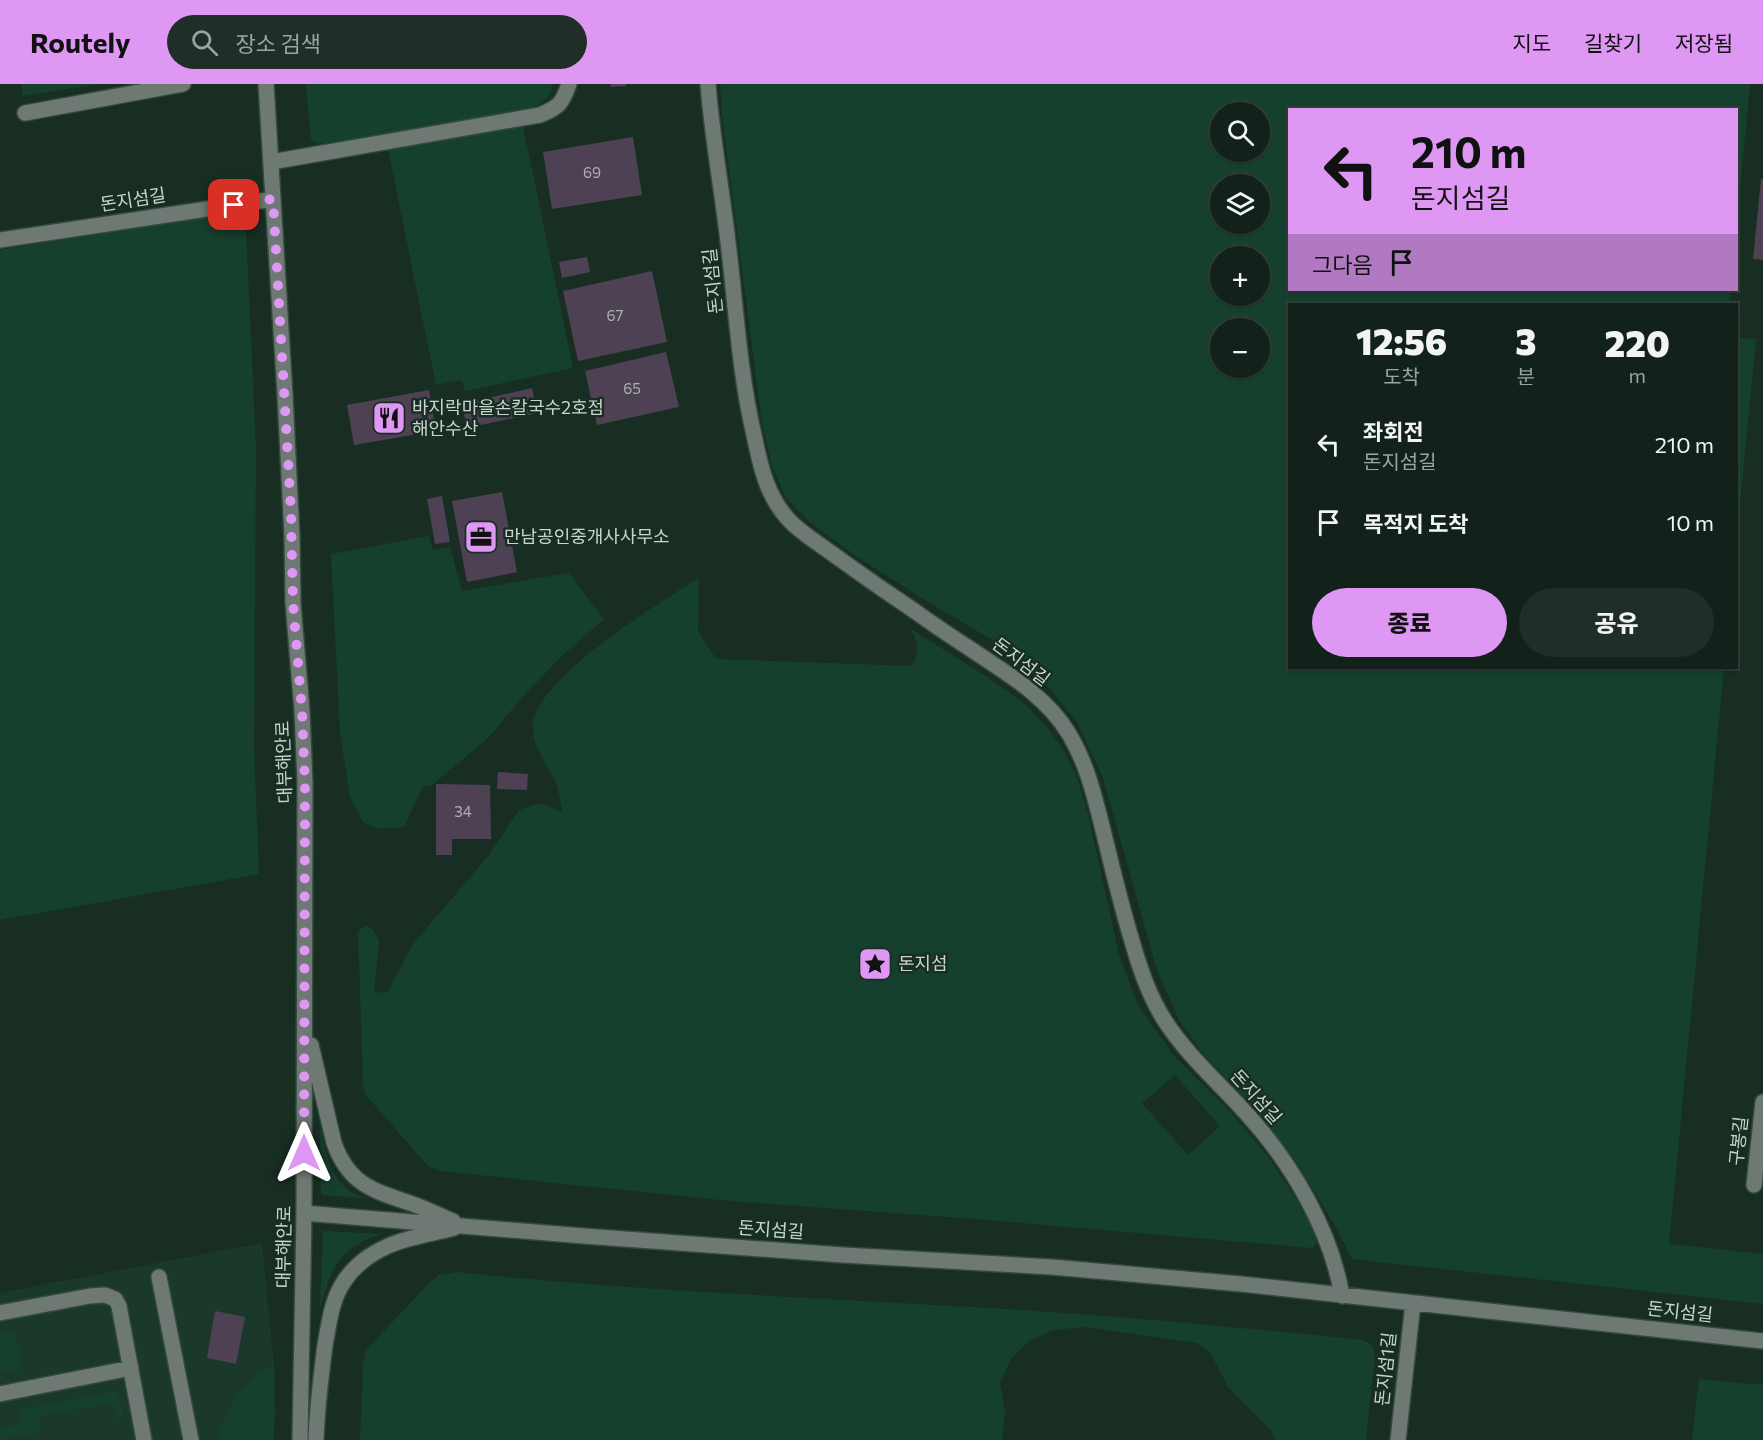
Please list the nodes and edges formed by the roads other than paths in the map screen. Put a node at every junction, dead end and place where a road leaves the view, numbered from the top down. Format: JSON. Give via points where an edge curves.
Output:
{"nodes":[{"id":1,"x":183,"y":84,"type":"edge"},
{"id":2,"x":266,"y":84,"type":"edge"},
{"id":3,"x":568,"y":84,"type":"edge"},
{"id":4,"x":708,"y":84,"type":"edge"},
{"id":5,"x":25,"y":113,"type":"dead end"},
{"id":6,"x":271,"y":162,"type":"junction"},
{"id":7,"x":273,"y":199,"type":"junction"},
{"id":8,"x":0,"y":240,"type":"edge"},
{"id":9,"x":304,"y":1010,"type":"junction"},
{"id":10,"x":1763,"y":1102,"type":"edge"},
{"id":11,"x":1754,"y":1185,"type":"dead end"},
{"id":12,"x":304,"y":1213,"type":"junction"},
{"id":13,"x":464,"y":1226,"type":"junction"},
{"id":14,"x":159,"y":1277,"type":"dead end"},
{"id":15,"x":1342,"y":1296,"type":"junction"},
{"id":16,"x":1413,"y":1303,"type":"junction"},
{"id":17,"x":0,"y":1313,"type":"edge"},
{"id":18,"x":1763,"y":1341,"type":"edge"},
{"id":19,"x":131,"y":1368,"type":"junction"},
{"id":20,"x":0,"y":1394,"type":"edge"},
{"id":21,"x":144,"y":1440,"type":"edge"},
{"id":22,"x":191,"y":1440,"type":"edge"},
{"id":23,"x":300,"y":1440,"type":"edge"},
{"id":24,"x":316,"y":1440,"type":"edge"},
{"id":25,"x":1398,"y":1440,"type":"edge"}],
"edges":[{"from":1,"to":5,"type":"street"},
{"from":2,"to":6,"type":"street","name":"대부해안로"},
{"from":3,"to":6,"type":"street","via":[[563,100],[554,109],[540,114]]},
{"from":4,"to":15,"type":"street","name":"돈지섬길","via":[[740,364],[762,474],[775,500],[788,520],[806,534],[1012,676],[1068,732],[1092,783],[1121,904],[1157,1008],[1190,1053],[1278,1152],[1324,1232]]},
{"from":6,"to":7,"type":"street","name":"대부해안로"},
{"from":7,"to":8,"type":"street","name":"돈지섬길"},
{"from":7,"to":9,"type":"street","name":"대부해안로","via":[[305,783]]},
{"from":9,"to":12,"type":"street","name":"대부해안로"},
{"from":9,"to":13,"type":"street","via":[[333,1143],[345,1167],[368,1188]]},
{"from":10,"to":11,"type":"street","name":"구봉길"},
{"from":12,"to":13,"type":"street","name":"돈지섬길"},
{"from":12,"to":23,"type":"street","name":"대부해안로"},
{"from":13,"to":15,"type":"street","name":"돈지섬길","via":[[1052,1267]]},
{"from":13,"to":24,"type":"street","via":[[389,1245],[360,1264],[343,1283],[330,1318]]},
{"from":14,"to":22,"type":"street"},
{"from":15,"to":16,"type":"street","name":"돈지섬길"},
{"from":16,"to":18,"type":"street","name":"돈지섬길"},
{"from":16,"to":25,"type":"street","name":"돈지섬1길"},
{"from":17,"to":19,"type":"street","via":[[90,1296],[115,1299]]},
{"from":19,"to":20,"type":"street"},
{"from":19,"to":21,"type":"street"}]}
